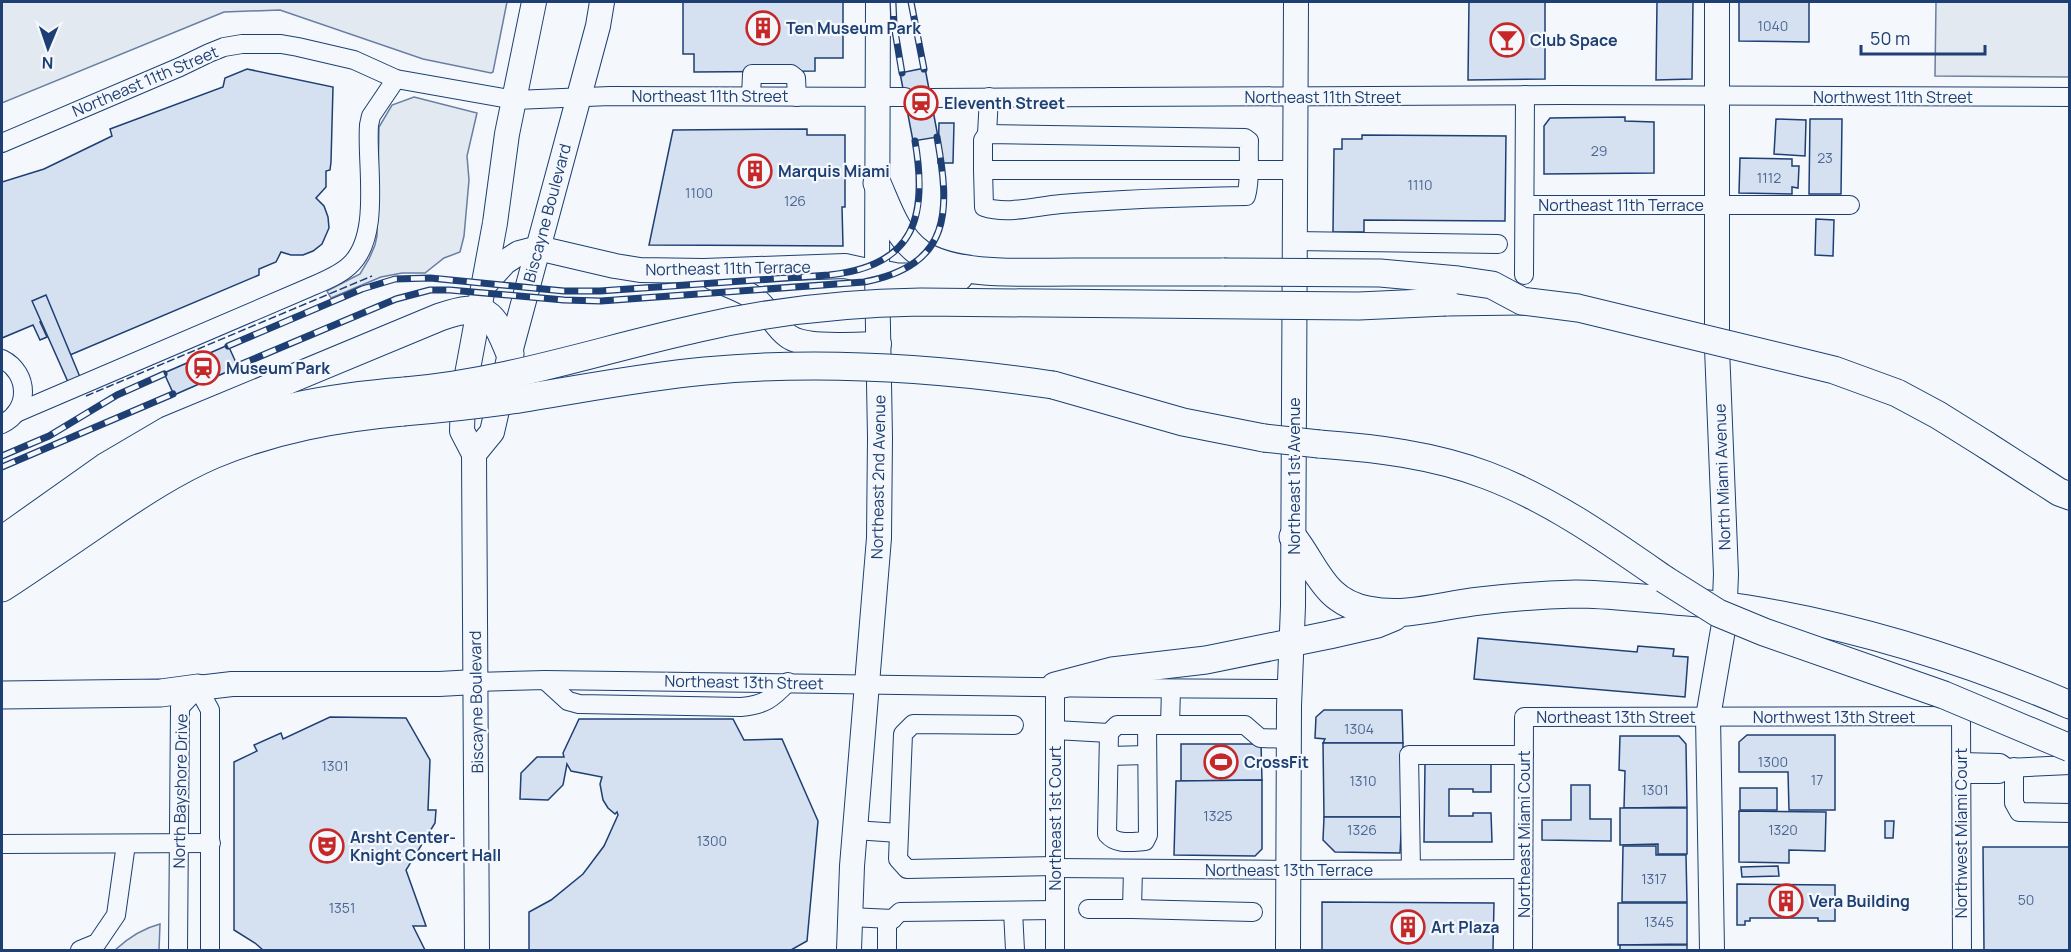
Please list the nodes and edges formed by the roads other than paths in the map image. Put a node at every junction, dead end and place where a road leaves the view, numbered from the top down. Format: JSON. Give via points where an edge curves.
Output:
{"nodes":[{"id":1,"x":534,"y":2,"type":"edge"},
{"id":2,"x":602,"y":2,"type":"edge"},
{"id":3,"x":878,"y":2,"type":"edge"},
{"id":4,"x":1296,"y":2,"type":"edge"},
{"id":5,"x":1717,"y":2,"type":"edge"},
{"id":6,"x":396,"y":79,"type":"junction"},
{"id":7,"x":578,"y":96,"type":"junction"},
{"id":8,"x":1525,"y":96,"type":"junction"},
{"id":9,"x":1716,"y":96,"type":"junction"},
{"id":10,"x":989,"y":97,"type":"junction"},
{"id":11,"x":1296,"y":97,"type":"junction"},
{"id":12,"x":2070,"y":97,"type":"edge"},
{"id":13,"x":877,"y":98,"type":"junction"},
{"id":14,"x":905,"y":98,"type":"tunnel mouth"},
{"id":15,"x":930,"y":98,"type":"tunnel mouth"},
{"id":16,"x":515,"y":100,"type":"junction"},
{"id":17,"x":987,"y":134,"type":"junction"},
{"id":18,"x":2,"y":143,"type":"edge"},
{"id":19,"x":983,"y":170,"type":"junction"},
{"id":20,"x":1248,"y":170,"type":"junction"},
{"id":21,"x":1295,"y":170,"type":"junction"},
{"id":22,"x":877,"y":183,"type":"junction"},
{"id":23,"x":1717,"y":204,"type":"junction"},
{"id":24,"x":1525,"y":205,"type":"junction"},
{"id":25,"x":1850,"y":205,"type":"dead end"},
{"id":26,"x":1296,"y":241,"type":"junction"},
{"id":27,"x":1498,"y":244,"type":"dead end"},
{"id":28,"x":538,"y":248,"type":"junction"},
{"id":29,"x":704,"y":271,"type":"junction"},
{"id":30,"x":996,"y":271,"type":"junction"},
{"id":31,"x":877,"y":273,"type":"junction"},
{"id":32,"x":1523,"y":288,"type":"junction"},
{"id":33,"x":482,"y":297,"type":"junction"},
{"id":34,"x":879,"y":344,"type":"junction"},
{"id":35,"x":510,"y":354,"type":"junction"},
{"id":36,"x":2,"y":359,"type":"edge"},
{"id":37,"x":23,"y":384,"type":"junction"},
{"id":38,"x":65,"y":392,"type":"junction"},
{"id":39,"x":404,"y":401,"type":"junction"},
{"id":40,"x":9,"y":418,"type":"edge"},
{"id":41,"x":474,"y":454,"type":"junction"},
{"id":42,"x":2070,"y":496,"type":"edge"},
{"id":43,"x":1293,"y":537,"type":"junction"},
{"id":44,"x":2,"y":540,"type":"edge"},
{"id":45,"x":2,"y":563,"type":"edge"},
{"id":46,"x":2,"y":588,"type":"edge"},
{"id":47,"x":1726,"y":606,"type":"junction"},
{"id":48,"x":1400,"y":614,"type":"junction"},
{"id":49,"x":1292,"y":642,"type":"junction"},
{"id":50,"x":545,"y":680,"type":"junction"},
{"id":51,"x":475,"y":682,"type":"junction"},
{"id":52,"x":788,"y":682,"type":"junction"},
{"id":53,"x":866,"y":684,"type":"junction"},
{"id":54,"x":1055,"y":686,"type":"junction"},
{"id":55,"x":198,"y":688,"type":"junction"},
{"id":56,"x":1171,"y":689,"type":"junction"},
{"id":57,"x":1290,"y":689,"type":"junction"},
{"id":58,"x":2,"y":695,"type":"edge"},
{"id":59,"x":2070,"y":705,"type":"edge"},
{"id":60,"x":1961,"y":716,"type":"joint"},
{"id":61,"x":1524,"y":717,"type":"joint"},
{"id":62,"x":1708,"y":717,"type":"junction"},
{"id":63,"x":1014,"y":725,"type":"dead end"},
{"id":64,"x":1147,"y":725,"type":"junction"},
{"id":65,"x":1170,"y":725,"type":"junction"},
{"id":66,"x":1055,"y":730,"type":"junction"},
{"id":67,"x":1109,"y":733,"type":"junction"},
{"id":68,"x":1289,"y":739,"type":"junction"},
{"id":69,"x":2070,"y":748,"type":"edge"},
{"id":70,"x":1147,"y":755,"type":"junction"},
{"id":71,"x":1524,"y":755,"type":"junction"},
{"id":72,"x":1109,"y":756,"type":"junction"},
{"id":73,"x":2070,"y":765,"type":"edge"},
{"id":74,"x":1961,"y":768,"type":"junction"},
{"id":75,"x":2010,"y":768,"type":"junction"},
{"id":76,"x":2070,"y":813,"type":"edge"},
{"id":77,"x":854,"y":830,"type":"junction"},
{"id":78,"x":899,"y":833,"type":"junction"},
{"id":79,"x":1144,"y":841,"type":"junction"},
{"id":80,"x":126,"y":843,"type":"junction"},
{"id":81,"x":180,"y":843,"type":"junction"},
{"id":82,"x":211,"y":843,"type":"junction"},
{"id":83,"x":2,"y":844,"type":"edge"},
{"id":84,"x":1055,"y":867,"type":"junction"},
{"id":85,"x":1138,"y":869,"type":"junction"},
{"id":86,"x":1411,"y":869,"type":"junction"},
{"id":87,"x":1523,"y":869,"type":"junction"},
{"id":88,"x":1290,"y":870,"type":"junction"},
{"id":89,"x":1088,"y":909,"type":"dead end"},
{"id":90,"x":1132,"y":909,"type":"junction"},
{"id":91,"x":1013,"y":910,"type":"junction"},
{"id":92,"x":1055,"y":910,"type":"junction"},
{"id":93,"x":1253,"y":912,"type":"dead end"},
{"id":94,"x":849,"y":917,"type":"junction"},
{"id":95,"x":892,"y":919,"type":"junction"},
{"id":96,"x":80,"y":951,"type":"edge"},
{"id":97,"x":178,"y":951,"type":"edge"},
{"id":98,"x":210,"y":951,"type":"edge"},
{"id":99,"x":477,"y":951,"type":"edge"},
{"id":100,"x":849,"y":951,"type":"edge"},
{"id":101,"x":887,"y":951,"type":"edge"},
{"id":102,"x":1015,"y":951,"type":"edge"},
{"id":103,"x":1055,"y":951,"type":"edge"},
{"id":104,"x":1288,"y":951,"type":"edge"},
{"id":105,"x":1523,"y":951,"type":"edge"},
{"id":106,"x":1712,"y":951,"type":"edge"},
{"id":107,"x":1962,"y":951,"type":"edge"}],
"edges":[{"from":1,"to":16,"type":"main road","name":"Biscayne Boulevard"},
{"from":2,"to":7,"type":"main road","name":"Biscayne Boulevard"},
{"from":3,"to":13,"type":"main road","name":"Northeast 2nd Avenue"},
{"from":4,"to":11,"type":"main road","name":"Northeast 1st Avenue"},
{"from":5,"to":9,"type":"main road","name":"North Miami Avenue"},
{"from":6,"to":16,"type":"street","name":"Northeast 11th Street"},
{"from":6,"to":18,"type":"street","name":"Northeast 11th Street","via":[[346,58],[281,44],[242,44],[209,52]]},
{"from":6,"to":38,"type":"street","via":[[371,116],[368,228],[362,250],[348,267],[308,288]]},
{"from":7,"to":13,"type":"street","name":"Northeast 11th Street"},
{"from":7,"to":16,"type":"street","name":"Northeast 11th Street"},
{"from":7,"to":28,"type":"main road","name":"Biscayne Boulevard"},
{"from":8,"to":9,"type":"street","name":"Northeast 11th Street"},
{"from":8,"to":11,"type":"street","name":"Northeast 11th Street"},
{"from":8,"to":24,"type":"street"},
{"from":9,"to":12,"type":"street","name":"Northwest 11th Street"},
{"from":9,"to":23,"type":"main road","name":"North Miami Avenue"},
{"from":10,"to":11,"type":"street","name":"Northeast 11th Street"},
{"from":10,"to":15,"type":"street","name":"Northeast 11th Street"},
{"from":10,"to":17,"type":"street"},
{"from":11,"to":21,"type":"main road","name":"Northeast 1st Avenue"},
{"from":13,"to":14,"type":"street","name":"Northeast 11th Street"},
{"from":13,"to":22,"type":"main road","name":"Northeast 2nd Avenue"},
{"from":16,"to":33,"type":"main road","name":"Biscayne Boulevard"},
{"from":17,"to":19,"type":"street","via":[[983,140]]},
{"from":17,"to":20,"type":"street","via":[[1245,138],[1249,141]]},
{"from":19,"to":20,"type":"street"},
{"from":19,"to":20,"type":"street","via":[[984,207],[1010,210],[1166,197],[1246,196]]},
{"from":20,"to":21,"type":"street"},
{"from":21,"to":26,"type":"main road","name":"Northeast 1st Avenue"},
{"from":22,"to":30,"type":"highway","via":[[899,229],[920,253],[942,264]]},
{"from":22,"to":31,"type":"main road","name":"Northeast 2nd Avenue"},
{"from":23,"to":24,"type":"street","name":"Northeast 11th Terrace","via":[[1660,214]]},
{"from":23,"to":25,"type":"street","name":"Northeast 11th Terrace"},
{"from":23,"to":47,"type":"main road","name":"North Miami Avenue","via":[[1717,348]]},
{"from":24,"to":32,"type":"street"},
{"from":26,"to":27,"type":"street"},
{"from":26,"to":43,"type":"main road","name":"Northeast 1st Avenue"},
{"from":28,"to":29,"type":"main road","name":"Northeast 11th Terrace","via":[[627,268]]},
{"from":28,"to":33,"type":"main road","via":[[505,262]]},
{"from":28,"to":35,"type":"main road","name":"Biscayne Boulevard"},
{"from":29,"to":31,"type":"main road","name":"Northeast 11th Terrace","via":[[845,266]]},
{"from":29,"to":34,"type":"main road","via":[[756,300],[795,340]]},
{"from":30,"to":31,"type":"highway","via":[[967,277],[897,277]]},
{"from":30,"to":32,"type":"highway","bridge":true,"via":[[1380,273]]},
{"from":31,"to":34,"type":"main road","name":"Northeast 2nd Avenue"},
{"from":32,"to":39,"type":"highway","bridge":true,"via":[[1359,306],[933,302],[803,310],[720,323]]},
{"from":32,"to":42,"type":"highway","bridge":true,"via":[[1551,303],[1788,358],[1866,381],[1938,415]]},
{"from":33,"to":35,"type":"highway","via":[[486,313]]},
{"from":33,"to":41,"type":"main road","name":"Biscayne Boulevard","via":[[463,396],[462,431]]},
{"from":33,"to":44,"type":"highway","via":[[466,309],[168,430],[127,452]]},
{"from":34,"to":53,"type":"main road","name":"Northeast 2nd Avenue","via":[[879,538]]},
{"from":35,"to":41,"type":"main road","name":"Biscayne Boulevard","via":[[492,432]]},
{"from":36,"to":37,"type":"street","via":[[13,366]]},
{"from":37,"to":38,"type":"street"},
{"from":37,"to":40,"type":"street","via":[[24,394]]},
{"from":38,"to":40,"type":"street"},
{"from":39,"to":45,"type":"highway","via":[[351,396],[299,404],[213,431],[143,468]]},
{"from":39,"to":46,"type":"highway","via":[[258,438],[211,456],[147,491]]},
{"from":39,"to":69,"type":"highway","bridge":true,"via":[[510,400],[600,384],[773,366],[953,372],[1053,385],[1220,431],[1389,451],[1456,466],[1515,487],[1592,529],[1718,613],[1944,695]]},
{"from":41,"to":51,"type":"main road","name":"Biscayne Boulevard"},
{"from":43,"to":48,"type":"highway","via":[[1336,597],[1368,610]]},
{"from":43,"to":49,"type":"main road","name":"Northeast 1st Avenue"},
{"from":47,"to":48,"type":"highway","via":[[1577,594],[1480,601]]},
{"from":47,"to":59,"type":"highway","via":[[1857,632],[1980,669]]},
{"from":47,"to":62,"type":"main road","name":"North Miami Avenue"},
{"from":48,"to":49,"type":"highway","via":[[1377,624]]},
{"from":49,"to":54,"type":"highway","via":[[1206,660],[1112,671]]},
{"from":49,"to":57,"type":"main road","name":"Northeast 1st Avenue"},
{"from":50,"to":51,"type":"street","name":"Northeast 13th Street"},
{"from":50,"to":52,"type":"street","name":"Northeast 13th Street"},
{"from":50,"to":52,"type":"street","via":[[568,701],[579,705],[741,707],[774,698]]},
{"from":51,"to":55,"type":"main road","name":"Northeast 13th Street","via":[[232,684]]},
{"from":51,"to":99,"type":"main road","name":"Biscayne Boulevard"},
{"from":52,"to":53,"type":"street","name":"Northeast 13th Street"},
{"from":53,"to":54,"type":"street","name":"Northeast 13th Street"},
{"from":53,"to":77,"type":"main road","name":"Northeast 2nd Avenue"},
{"from":54,"to":56,"type":"street","name":"Northeast 13th Street"},
{"from":54,"to":66,"type":"street","name":"Northeast 1st Court"},
{"from":55,"to":58,"type":"highway","via":[[161,693]]},
{"from":55,"to":81,"type":"street","name":"North Bayshore Drive","via":[[180,707]]},
{"from":55,"to":82,"type":"street","name":"North Bayshore Drive","via":[[210,710]]},
{"from":56,"to":57,"type":"street","name":"Northeast 13th Street"},
{"from":56,"to":65,"type":"street"},
{"from":57,"to":68,"type":"main road","name":"Northeast 1st Avenue"},
{"from":60,"to":62,"type":"street","name":"Northwest 13th Street"},
{"from":60,"to":74,"type":"street","name":"Northwest Miami Court"},
{"from":61,"to":62,"type":"street","name":"Northeast 13th Street"},
{"from":61,"to":71,"type":"street","name":"Northeast Miami Court"},
{"from":62,"to":106,"type":"main road","name":"North Miami Avenue"},
{"from":63,"to":78,"type":"street","name":"Northeast 13th Terrace","via":[[912,724],[903,734]]},
{"from":64,"to":65,"type":"street"},
{"from":64,"to":67,"type":"street","via":[[1118,725]]},
{"from":64,"to":70,"type":"street"},
{"from":65,"to":68,"type":"street","via":[[1245,725],[1260,738]]},
{"from":66,"to":67,"type":"street"},
{"from":66,"to":84,"type":"street","name":"Northeast 1st Court"},
{"from":67,"to":72,"type":"street"},
{"from":68,"to":88,"type":"main road","name":"Northeast 1st Avenue"},
{"from":70,"to":72,"type":"street"},
{"from":70,"to":79,"type":"street","via":[[1148,835]]},
{"from":71,"to":86,"type":"street","via":[[1409,755]]},
{"from":71,"to":87,"type":"street","name":"Northeast Miami Court"},
{"from":72,"to":79,"type":"street","via":[[1107,834],[1117,842]]},
{"from":73,"to":75,"type":"street"},
{"from":74,"to":75,"type":"street","via":[[2000,763]]},
{"from":74,"to":107,"type":"street","name":"Northwest Miami Court"},
{"from":75,"to":76,"type":"street","via":[[2014,803],[2019,812]]},
{"from":77,"to":78,"type":"street"},
{"from":77,"to":94,"type":"main road","name":"Northeast 2nd Avenue"},
{"from":78,"to":84,"type":"street","name":"Northeast 13th Terrace","via":[[898,859],[907,869]]},
{"from":79,"to":85,"type":"street"},
{"from":80,"to":81,"type":"street"},
{"from":80,"to":83,"type":"street"},
{"from":80,"to":96,"type":"street","via":[[116,915],[98,943]]},
{"from":81,"to":82,"type":"street"},
{"from":81,"to":97,"type":"street","name":"North Bayshore Drive"},
{"from":82,"to":98,"type":"street","name":"North Bayshore Drive"},
{"from":84,"to":85,"type":"street","name":"Northeast 13th Terrace"},
{"from":84,"to":92,"type":"street","name":"Northeast 1st Court"},
{"from":85,"to":88,"type":"street","name":"Northeast 13th Terrace"},
{"from":85,"to":90,"type":"street"},
{"from":86,"to":87,"type":"street","name":"Northeast 13th Terrace"},
{"from":86,"to":88,"type":"street","name":"Northeast 13th Terrace"},
{"from":87,"to":105,"type":"street","name":"Northeast Miami Court"},
{"from":88,"to":104,"type":"main road","name":"Northeast 1st Avenue"},
{"from":89,"to":90,"type":"street"},
{"from":90,"to":93,"type":"street"},
{"from":91,"to":92,"type":"street"},
{"from":91,"to":95,"type":"street","via":[[900,912]]},
{"from":91,"to":102,"type":"street"},
{"from":92,"to":103,"type":"street","name":"Northeast 1st Court"},
{"from":94,"to":95,"type":"street"},
{"from":94,"to":100,"type":"main road","name":"Northeast 2nd Avenue"},
{"from":95,"to":101,"type":"street","via":[[887,924]]}]}
